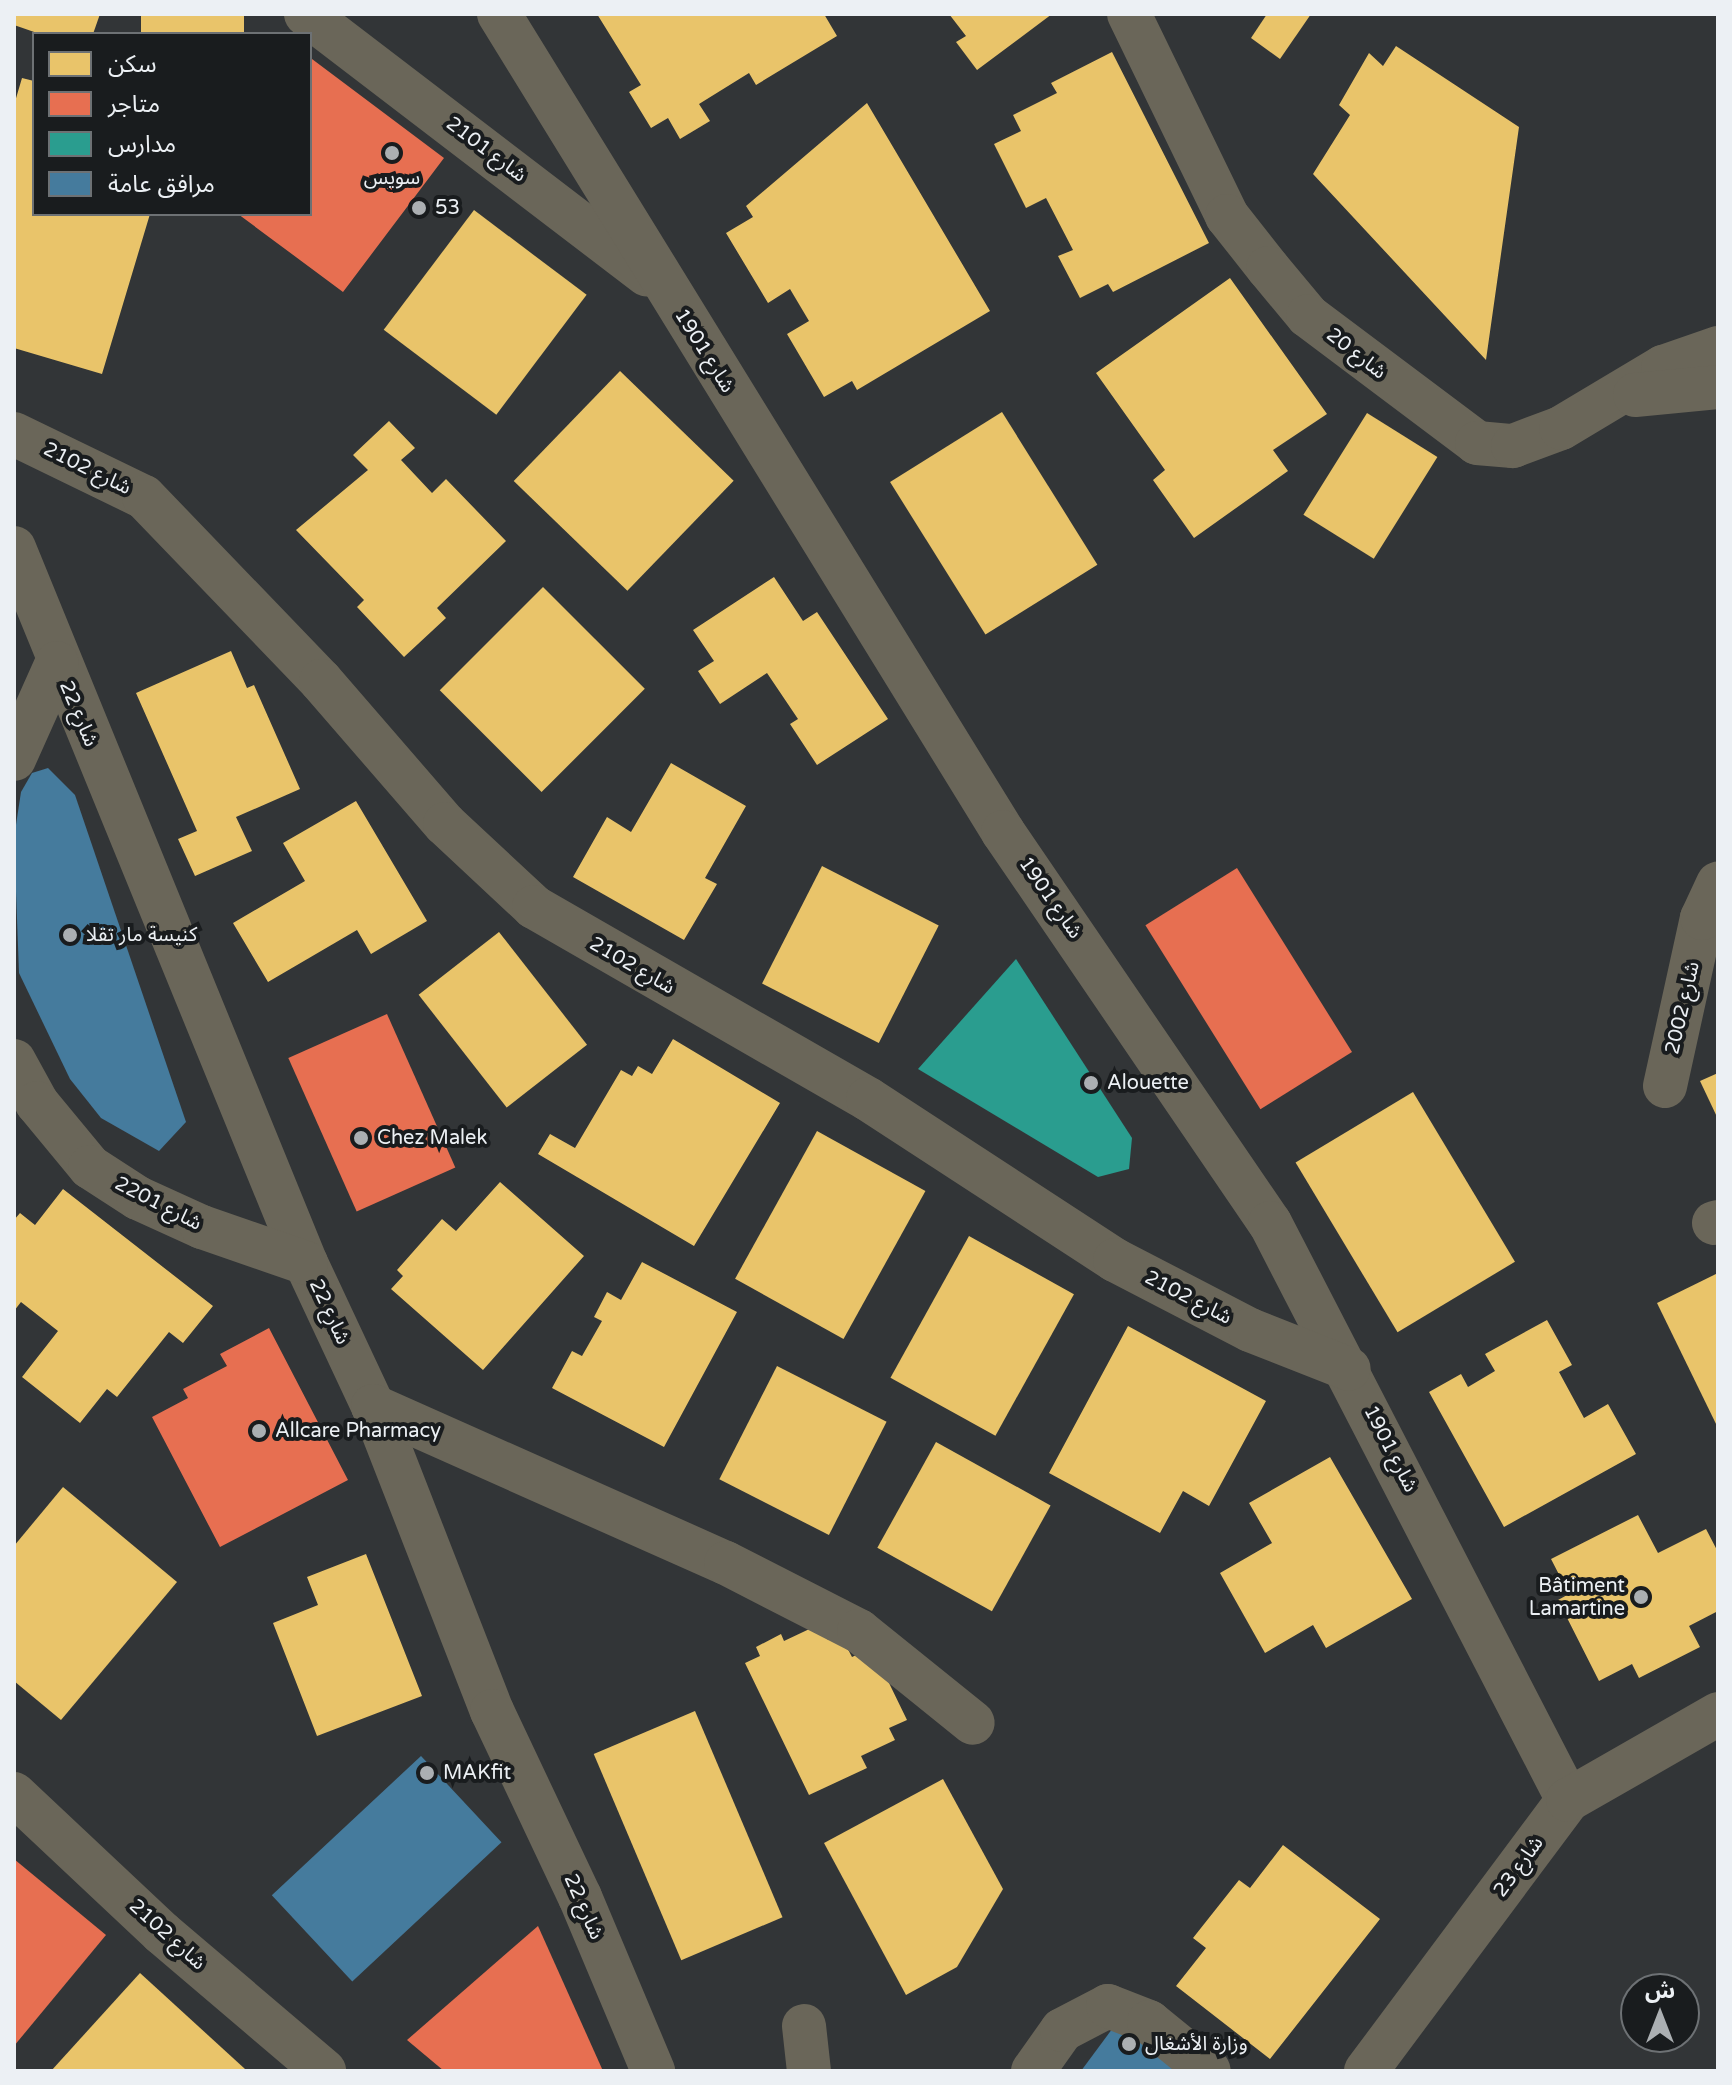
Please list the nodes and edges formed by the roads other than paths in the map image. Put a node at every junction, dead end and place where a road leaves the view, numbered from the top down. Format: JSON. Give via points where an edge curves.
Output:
{"nodes":[{"id":1,"x":306,"y":14,"type":"edge"},
{"id":2,"x":499,"y":14,"type":"edge"},
{"id":3,"x":1129,"y":14,"type":"edge"},
{"id":4,"x":665,"y":289,"type":"junction"},
{"id":5,"x":1718,"y":348,"type":"edge"},
{"id":6,"x":1718,"y":387,"type":"edge"},
{"id":7,"x":1620,"y":397,"type":"junction"},
{"id":8,"x":14,"y":434,"type":"edge"},
{"id":9,"x":14,"y":548,"type":"edge"},
{"id":10,"x":57,"y":663,"type":"junction"},
{"id":11,"x":14,"y":759,"type":"edge"},
{"id":12,"x":1718,"y":884,"type":"edge"},
{"id":13,"x":14,"y":1061,"type":"edge"},
{"id":14,"x":1665,"y":1086,"type":"dead end"},
{"id":15,"x":306,"y":1263,"type":"junction"},
{"id":16,"x":1349,"y":1369,"type":"junction"},
{"id":17,"x":373,"y":1406,"type":"junction"},
{"id":18,"x":1718,"y":1714,"type":"edge"},
{"id":19,"x":973,"y":1723,"type":"dead end"},
{"id":20,"x":14,"y":1794,"type":"edge"},
{"id":21,"x":1568,"y":1800,"type":"junction"},
{"id":22,"x":804,"y":2026,"type":"dead end"},
{"id":23,"x":324,"y":2071,"type":"edge"},
{"id":24,"x":653,"y":2071,"type":"edge"},
{"id":25,"x":809,"y":2071,"type":"edge"},
{"id":26,"x":1033,"y":2071,"type":"edge"},
{"id":27,"x":1209,"y":2071,"type":"edge"},
{"id":28,"x":1366,"y":2071,"type":"edge"}],
"edges":[{"from":1,"to":4,"type":"street","name":"شارع 2101"},
{"from":2,"to":4,"type":"street","name":"شارع 1901"},
{"from":3,"to":7,"type":"street","name":"شارع 20","via":[[1227,216],[1308,316],[1382,374],[1477,443],[1513,446]]},
{"from":4,"to":16,"type":"street","name":"شارع 1901","via":[[1003,832],[1270,1223]]},
{"from":5,"to":7,"type":"street","name":"شارع 20","via":[[1663,367]]},
{"from":6,"to":7,"type":"street"},
{"from":8,"to":16,"type":"street","name":"شارع 2102","via":[[144,497],[321,681],[445,824],[534,907],[868,1099],[1115,1260],[1250,1330]]},
{"from":9,"to":10,"type":"street","name":"شارع 22"},
{"from":10,"to":11,"type":"street"},
{"from":10,"to":15,"type":"street","name":"شارع 22"},
{"from":12,"to":14,"type":"street","name":"شارع 2002","via":[[1702,918]]},
{"from":13,"to":15,"type":"street","name":"شارع 2201","via":[[37,1103],[90,1167],[138,1198],[202,1227]]},
{"from":15,"to":17,"type":"street","name":"شارع 22"},
{"from":16,"to":21,"type":"street","name":"شارع 1901"},
{"from":17,"to":19,"type":"street","via":[[726,1563],[859,1631]]},
{"from":17,"to":24,"type":"street","name":"شارع 22","via":[[492,1711],[580,1897]]},
{"from":18,"to":21,"type":"street","name":"شارع 23"},
{"from":20,"to":23,"type":"street","name":"شارع 2102","via":[[162,1933]]},
{"from":21,"to":28,"type":"street","name":"شارع 23"},
{"from":22,"to":25,"type":"street"},
{"from":26,"to":27,"type":"street","via":[[1062,2030],[1108,2006],[1149,2022]]}]}
